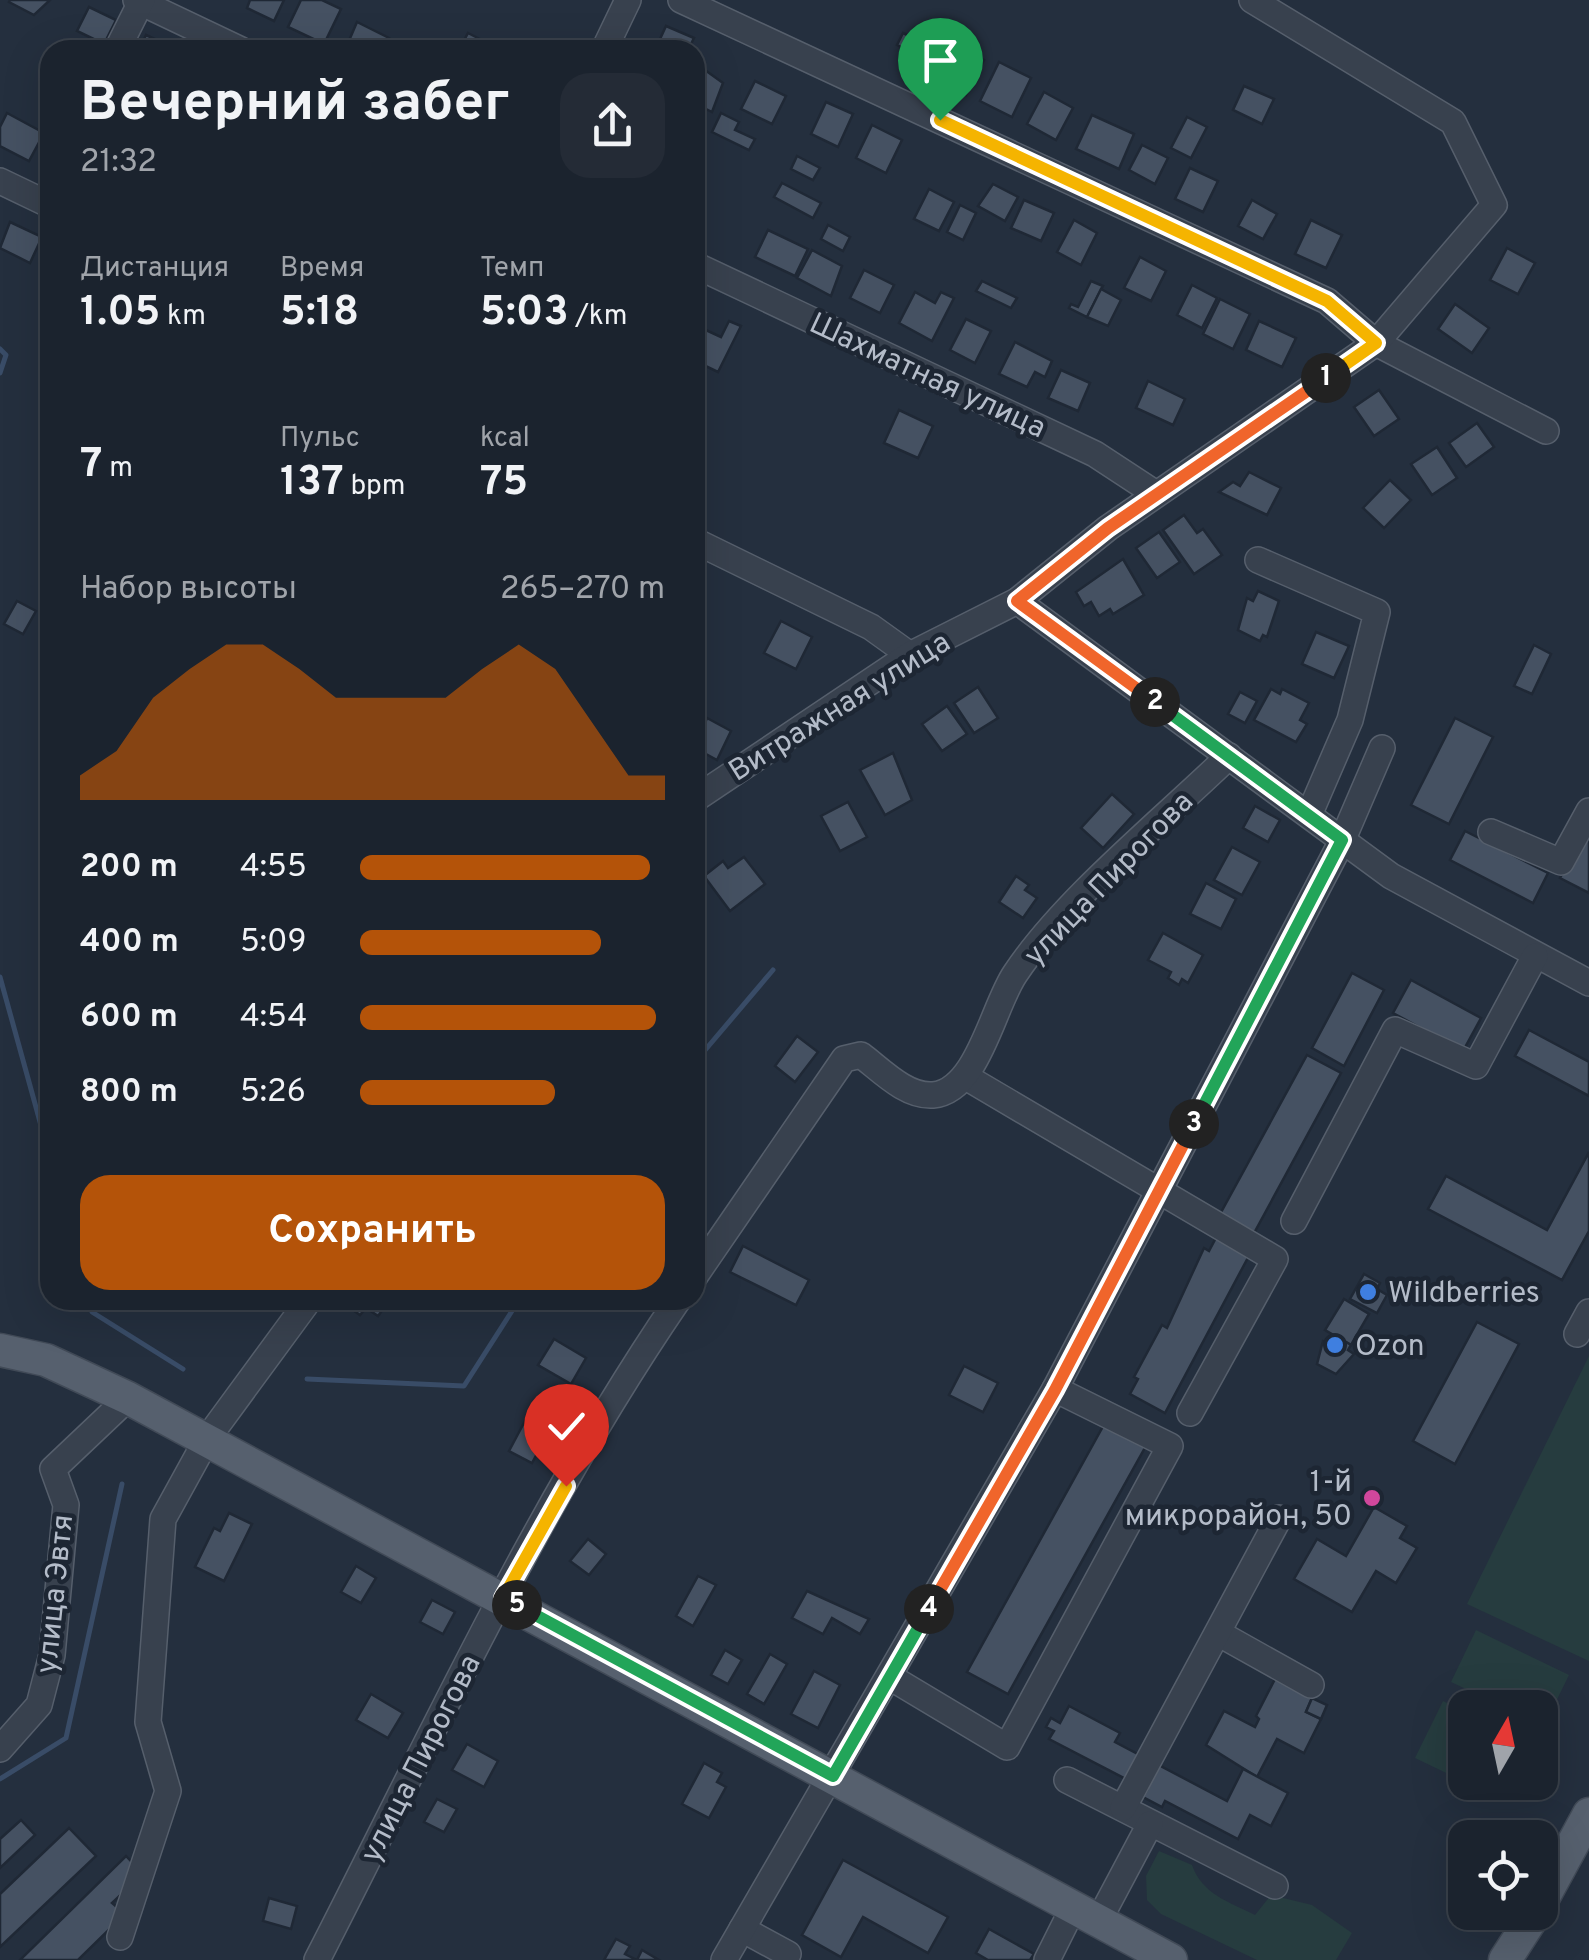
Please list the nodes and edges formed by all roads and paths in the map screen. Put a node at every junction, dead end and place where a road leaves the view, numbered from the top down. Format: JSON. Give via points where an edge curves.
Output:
{"nodes":[{"id":1,"x":628,"y":0,"type":"edge"},
{"id":2,"x":681,"y":0,"type":"edge"},
{"id":3,"x":1252,"y":0,"type":"edge"},
{"id":4,"x":139,"y":1,"type":"edge"},
{"id":5,"x":121,"y":40,"type":"edge"},
{"id":6,"x":220,"y":40,"type":"edge"},
{"id":7,"x":609,"y":40,"type":"edge"},
{"id":8,"x":0,"y":181,"type":"edge"},
{"id":9,"x":40,"y":195,"type":"edge"},
{"id":10,"x":705,"y":270,"type":"edge"},
{"id":11,"x":1376,"y":343,"type":"junction"},
{"id":12,"x":1546,"y":431,"type":"dead end"},
{"id":13,"x":1156,"y":494,"type":"junction"},
{"id":14,"x":705,"y":547,"type":"edge"},
{"id":15,"x":1258,"y":560,"type":"dead end"},
{"id":16,"x":1017,"y":601,"type":"junction"},
{"id":17,"x":910,"y":656,"type":"junction"},
{"id":18,"x":1382,"y":748,"type":"dead end"},
{"id":19,"x":1228,"y":756,"type":"junction"},
{"id":20,"x":705,"y":791,"type":"edge"},
{"id":21,"x":1589,"y":811,"type":"edge"},
{"id":22,"x":1309,"y":815,"type":"junction"},
{"id":23,"x":1491,"y":832,"type":"dead end"},
{"id":24,"x":1342,"y":840,"type":"junction"},
{"id":25,"x":1535,"y":956,"type":"junction"},
{"id":26,"x":1589,"y":982,"type":"edge"},
{"id":27,"x":966,"y":1077,"type":"junction"},
{"id":28,"x":1158,"y":1192,"type":"junction"},
{"id":29,"x":1294,"y":1221,"type":"dead end"},
{"id":30,"x":705,"y":1261,"type":"edge"},
{"id":31,"x":302,"y":1310,"type":"edge"},
{"id":32,"x":671,"y":1310,"type":"edge"},
{"id":33,"x":0,"y":1350,"type":"edge"},
{"id":34,"x":1055,"y":1390,"type":"junction"},
{"id":35,"x":128,"y":1398,"type":"junction"},
{"id":36,"x":1190,"y":1413,"type":"dead end"},
{"id":37,"x":207,"y":1440,"type":"junction"},
{"id":38,"x":1278,"y":1518,"type":"dead end"},
{"id":39,"x":503,"y":1598,"type":"junction"},
{"id":40,"x":1218,"y":1634,"type":"junction"},
{"id":41,"x":890,"y":1677,"type":"junction"},
{"id":42,"x":1311,"y":1686,"type":"dead end"},
{"id":43,"x":0,"y":1749,"type":"edge"},
{"id":44,"x":833,"y":1776,"type":"junction"},
{"id":45,"x":1067,"y":1780,"type":"dead end"},
{"id":46,"x":1123,"y":1808,"type":"junction"},
{"id":47,"x":1589,"y":1814,"type":"edge"},
{"id":48,"x":1150,"y":1824,"type":"junction"},
{"id":49,"x":1558,"y":1871,"type":"edge"},
{"id":50,"x":1275,"y":1886,"type":"dead end"},
{"id":51,"x":1086,"y":1913,"type":"junction"},
{"id":52,"x":742,"y":1929,"type":"junction"},
{"id":53,"x":120,"y":1937,"type":"dead end"},
{"id":54,"x":788,"y":1954,"type":"dead end"},
{"id":55,"x":317,"y":1960,"type":"edge"},
{"id":56,"x":724,"y":1960,"type":"edge"},
{"id":57,"x":1047,"y":1960,"type":"edge"},
{"id":58,"x":1171,"y":1960,"type":"edge"}],
"edges":[{"from":1,"to":7,"type":"street"},
{"from":2,"to":11,"type":"street","via":[[1327,301]]},
{"from":3,"to":11,"type":"street","name":"Витражная улица","via":[[1453,122],[1494,205]]},
{"from":4,"to":5,"type":"street"},
{"from":4,"to":6,"type":"street"},
{"from":8,"to":9,"type":"street"},
{"from":10,"to":13,"type":"street","name":"Шахматная улица","via":[[1094,454]]},
{"from":11,"to":12,"type":"street"},
{"from":11,"to":13,"type":"street","name":"Витражная улица"},
{"from":13,"to":16,"type":"street","name":"Витражная улица"},
{"from":14,"to":17,"type":"street","via":[[870,626]]},
{"from":15,"to":22,"type":"street","via":[[1378,612],[1350,720]]},
{"from":16,"to":17,"type":"street","name":"Витражная улица"},
{"from":16,"to":19,"type":"street"},
{"from":17,"to":20,"type":"street","name":"Витражная улица"},
{"from":18,"to":24,"type":"street"},
{"from":19,"to":22,"type":"street"},
{"from":19,"to":27,"type":"street","name":"улица Пирогова","via":[[1045,936],[1014,975]]},
{"from":21,"to":23,"type":"street","via":[[1561,862]]},
{"from":22,"to":24,"type":"street"},
{"from":24,"to":25,"type":"street","via":[[1392,876]]},
{"from":24,"to":28,"type":"street"},
{"from":25,"to":26,"type":"street"},
{"from":25,"to":29,"type":"street","via":[[1476,1066],[1395,1030]]},
{"from":27,"to":28,"type":"street"},
{"from":27,"to":30,"type":"street","via":[[934,1095],[909,1090],[861,1055],[844,1059]]},
{"from":28,"to":34,"type":"street"},
{"from":28,"to":36,"type":"street","via":[[1275,1259]]},
{"from":31,"to":37,"type":"street"},
{"from":32,"to":39,"type":"street","name":"улица Пирогова","via":[[628,1374]]},
{"from":33,"to":35,"type":"main road","via":[[46,1360]]},
{"from":34,"to":41,"type":"street"},
{"from":34,"to":41,"type":"street","via":[[1170,1446],[1007,1746]]},
{"from":35,"to":37,"type":"main road"},
{"from":35,"to":43,"type":"street","name":"улица Эвтя","via":[[53,1469],[66,1504],[52,1655],[39,1705]]},
{"from":37,"to":39,"type":"main road"},
{"from":37,"to":53,"type":"street","via":[[162,1519],[148,1722],[168,1791]]},
{"from":38,"to":40,"type":"street"},
{"from":39,"to":44,"type":"main road"},
{"from":39,"to":55,"type":"street","name":"улица Пирогова"},
{"from":40,"to":42,"type":"street"},
{"from":40,"to":46,"type":"street"},
{"from":41,"to":44,"type":"street"},
{"from":44,"to":51,"type":"main road"},
{"from":44,"to":52,"type":"street"},
{"from":45,"to":46,"type":"street"},
{"from":46,"to":48,"type":"street"},
{"from":47,"to":49,"type":"main road"},
{"from":48,"to":50,"type":"street"},
{"from":48,"to":51,"type":"street"},
{"from":51,"to":57,"type":"street"},
{"from":51,"to":58,"type":"main road"},
{"from":52,"to":54,"type":"street"},
{"from":52,"to":56,"type":"street"}]}
